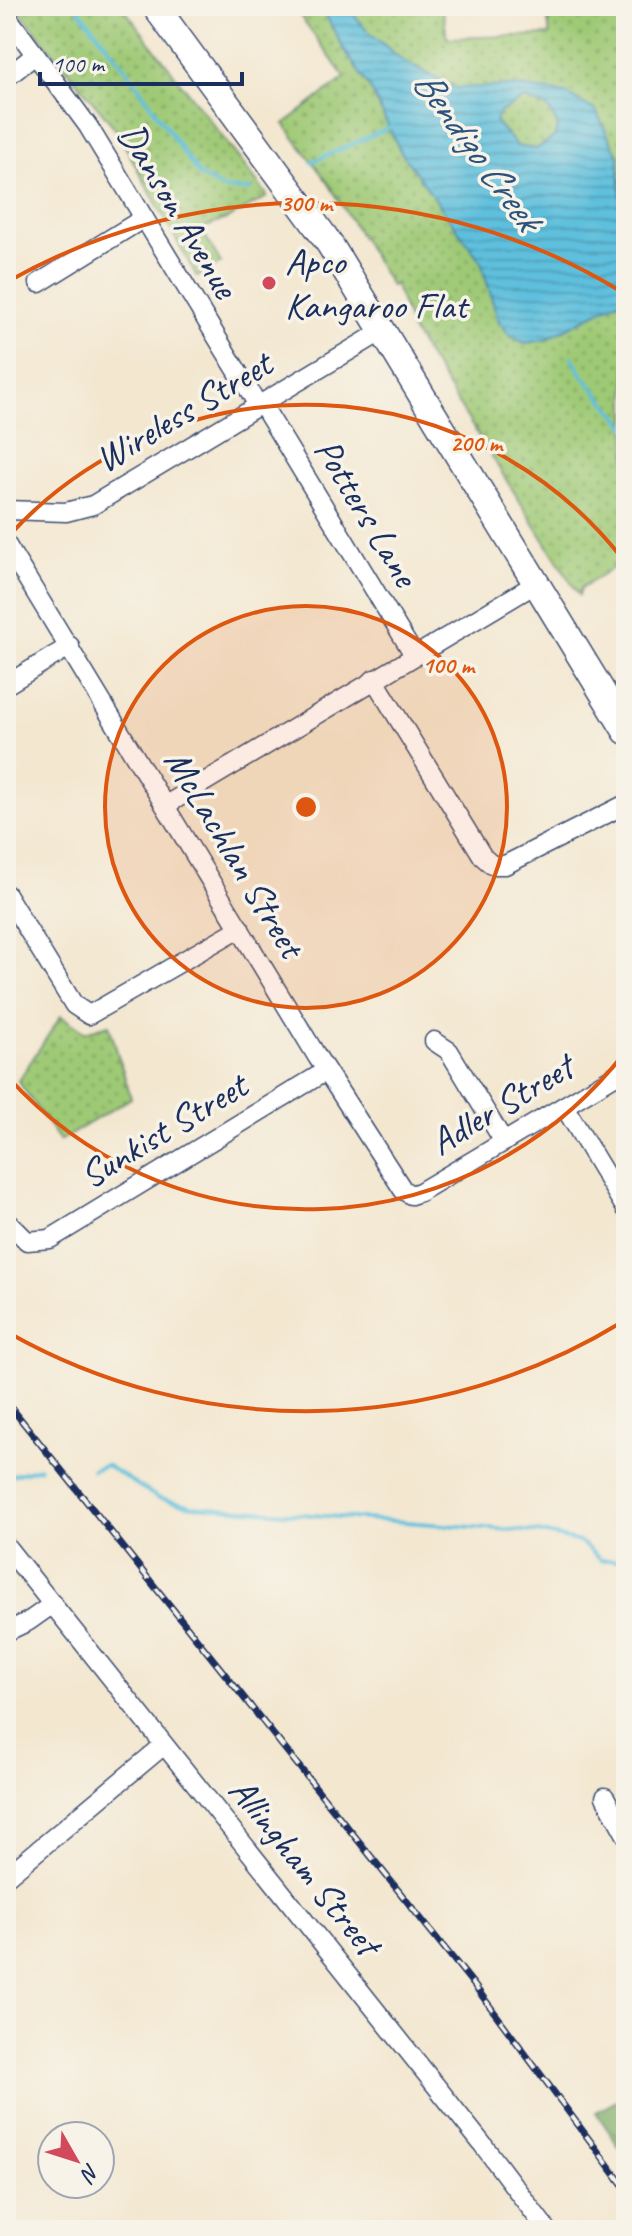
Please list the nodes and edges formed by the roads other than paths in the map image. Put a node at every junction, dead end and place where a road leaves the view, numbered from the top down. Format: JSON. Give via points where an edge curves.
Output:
{"nodes":[{"id":1,"x":155,"y":6,"type":"edge"},
{"id":2,"x":6,"y":15,"type":"edge"},
{"id":3,"x":35,"y":55,"type":"junction"},
{"id":4,"x":6,"y":78,"type":"edge"},
{"id":5,"x":144,"y":218,"type":"junction"},
{"id":6,"x":39,"y":283,"type":"dead end"},
{"id":7,"x":384,"y":330,"type":"junction"},
{"id":8,"x":260,"y":404,"type":"junction"},
{"id":9,"x":6,"y":510,"type":"edge"},
{"id":10,"x":6,"y":544,"type":"edge"},
{"id":11,"x":537,"y":583,"type":"junction"},
{"id":12,"x":70,"y":646,"type":"junction"},
{"id":13,"x":414,"y":655,"type":"junction"},
{"id":14,"x":374,"y":679,"type":"junction"},
{"id":15,"x":6,"y":685,"type":"edge"},
{"id":16,"x":626,"y":731,"type":"edge"},
{"id":17,"x":626,"y":804,"type":"edge"},
{"id":18,"x":166,"y":805,"type":"junction"},
{"id":19,"x":6,"y":894,"type":"edge"},
{"id":20,"x":240,"y":928,"type":"junction"},
{"id":21,"x":434,"y":1041,"type":"dead end"},
{"id":22,"x":626,"y":1069,"type":"edge"},
{"id":23,"x":326,"y":1071,"type":"junction"},
{"id":24,"x":564,"y":1106,"type":"junction"},
{"id":25,"x":504,"y":1142,"type":"junction"},
{"id":26,"x":409,"y":1194,"type":"joint"},
{"id":27,"x":626,"y":1209,"type":"edge"},
{"id":28,"x":6,"y":1220,"type":"edge"},
{"id":29,"x":6,"y":1546,"type":"edge"},
{"id":30,"x":53,"y":1604,"type":"junction"},
{"id":31,"x":6,"y":1632,"type":"edge"},
{"id":32,"x":164,"y":1745,"type":"junction"},
{"id":33,"x":605,"y":1797,"type":"dead end"},
{"id":34,"x":626,"y":1835,"type":"edge"},
{"id":35,"x":6,"y":1877,"type":"edge"},
{"id":36,"x":547,"y":2230,"type":"edge"}],
"edges":[{"from":1,"to":7,"type":"highway","via":[[303,205]]},
{"from":2,"to":3,"type":"street","name":"Danson Avenue"},
{"from":3,"to":4,"type":"street"},
{"from":3,"to":5,"type":"street","name":"Danson Avenue","via":[[88,126]]},
{"from":5,"to":6,"type":"street"},
{"from":5,"to":8,"type":"street","name":"Danson Avenue"},
{"from":7,"to":8,"type":"street","name":"Wireless Street"},
{"from":7,"to":11,"type":"highway"},
{"from":8,"to":9,"type":"street","name":"Wireless Street","via":[[93,505],[66,512]]},
{"from":8,"to":13,"type":"street","name":"Potters Lane"},
{"from":10,"to":12,"type":"street","name":"McLachlan Street"},
{"from":11,"to":13,"type":"street"},
{"from":11,"to":16,"type":"highway"},
{"from":12,"to":15,"type":"street"},
{"from":12,"to":18,"type":"street","name":"McLachlan Street"},
{"from":13,"to":14,"type":"street"},
{"from":14,"to":17,"type":"street","via":[[492,865],[505,865]]},
{"from":14,"to":18,"type":"street"},
{"from":18,"to":20,"type":"street","name":"McLachlan Street"},
{"from":19,"to":20,"type":"street","via":[[74,1005],[89,1015]]},
{"from":20,"to":23,"type":"street","name":"McLachlan Street"},
{"from":21,"to":25,"type":"street","via":[[449,1051]]},
{"from":22,"to":24,"type":"street","name":"Adler Street"},
{"from":23,"to":26,"type":"street","name":"McLachlan Street"},
{"from":23,"to":28,"type":"street","name":"Sunkist Street","via":[[58,1234],[34,1243]]},
{"from":24,"to":25,"type":"street","name":"Adler Street"},
{"from":24,"to":27,"type":"street"},
{"from":25,"to":26,"type":"street","name":"Adler Street"},
{"from":29,"to":30,"type":"street","name":"Allingham Street"},
{"from":30,"to":31,"type":"street"},
{"from":30,"to":32,"type":"street","name":"Allingham Street"},
{"from":32,"to":35,"type":"street"},
{"from":32,"to":36,"type":"street","name":"Allingham Street"},
{"from":33,"to":34,"type":"street"}]}
